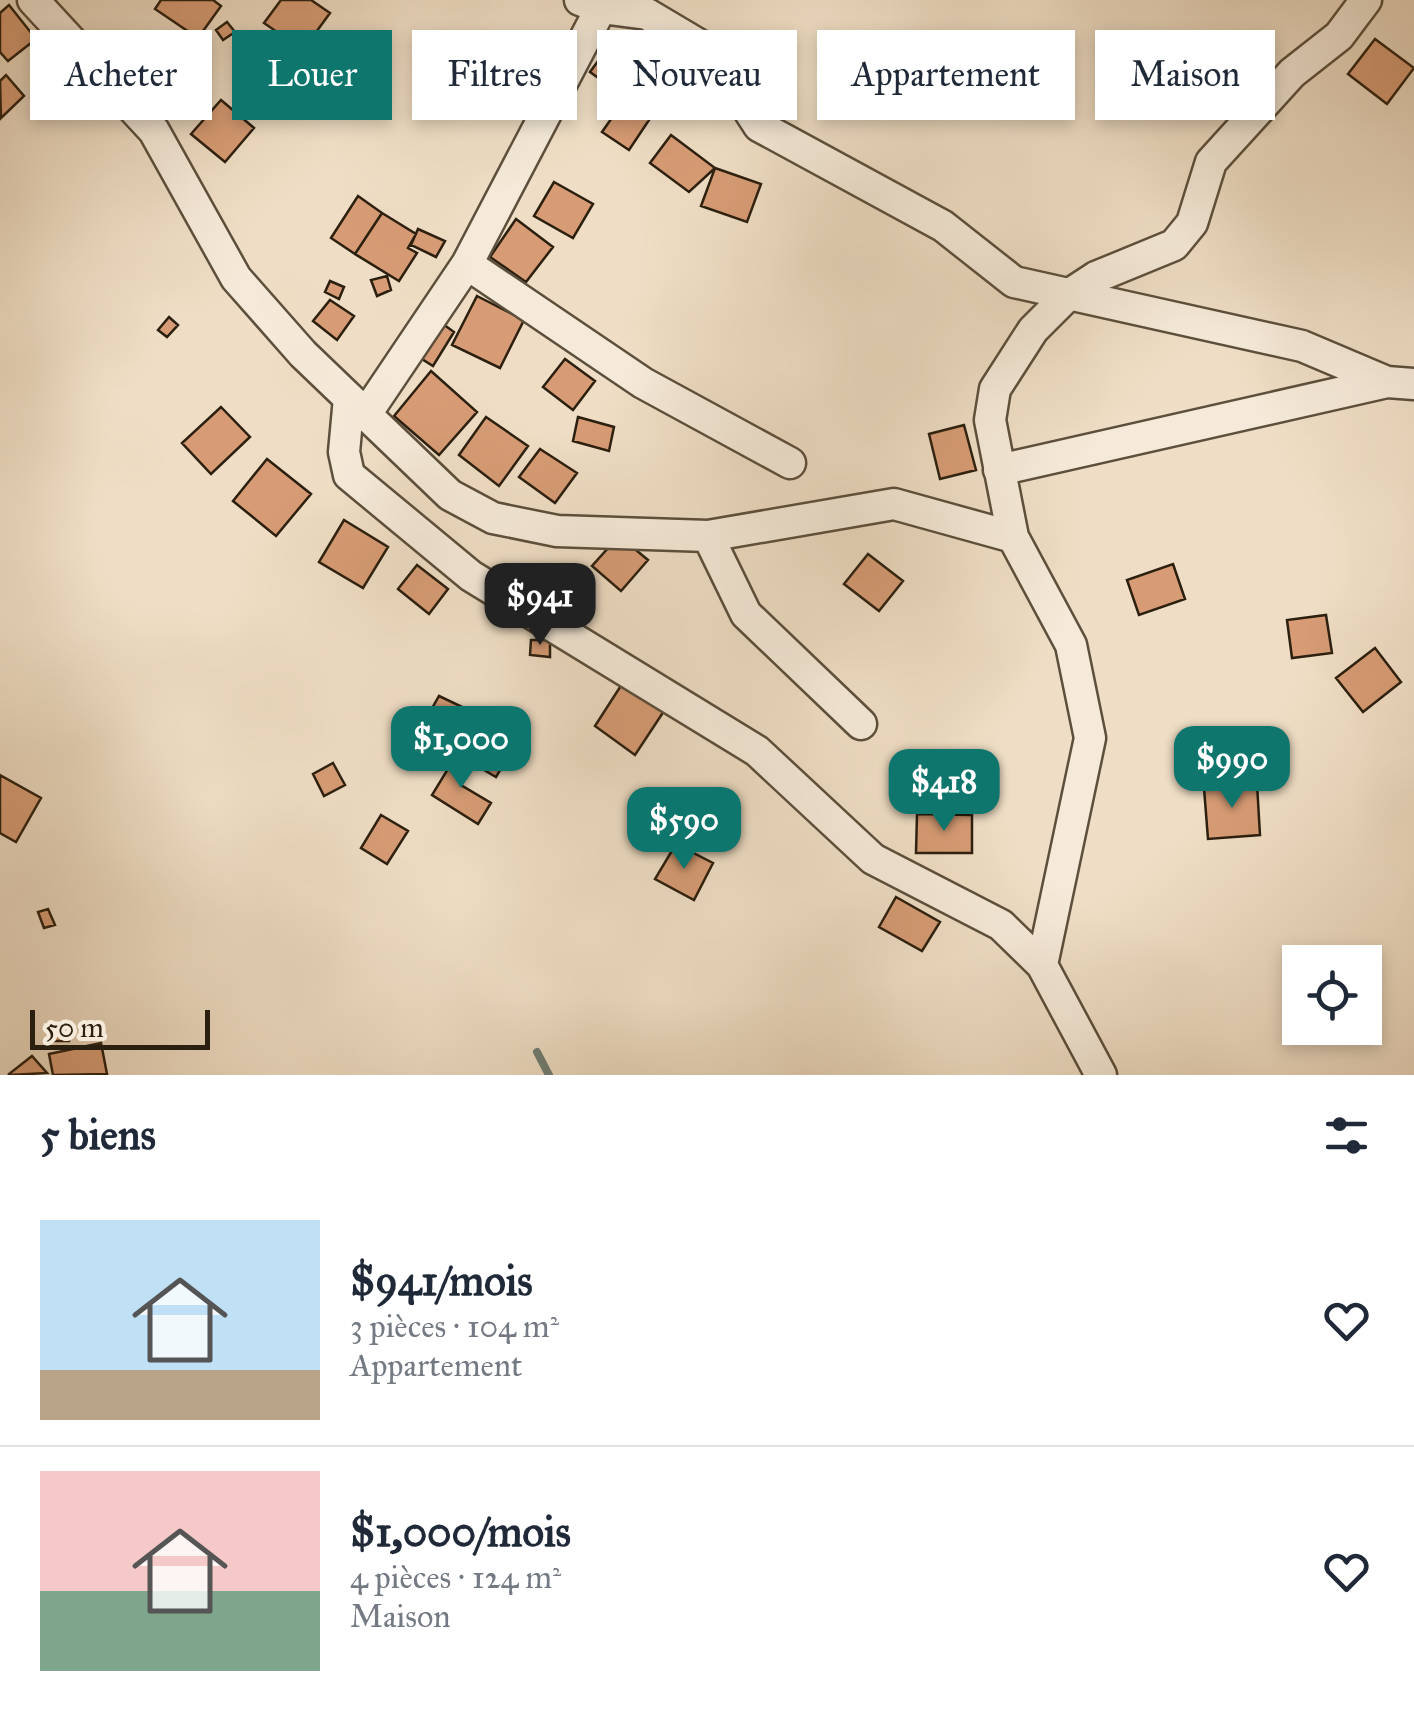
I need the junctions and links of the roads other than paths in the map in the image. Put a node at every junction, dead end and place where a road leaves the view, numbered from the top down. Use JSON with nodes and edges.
{"nodes":[{"id":1,"x":32,"y":0,"type":"edge"},
{"id":2,"x":679,"y":0,"type":"edge"},
{"id":3,"x":1366,"y":0,"type":"edge"},
{"id":4,"x":590,"y":4,"type":"edge"},
{"id":5,"x":647,"y":14,"type":"junction"},
{"id":6,"x":467,"y":264,"type":"junction"},
{"id":7,"x":1066,"y":296,"type":"junction"},
{"id":8,"x":1401,"y":383,"type":"edge"},
{"id":9,"x":357,"y":406,"type":"junction"},
{"id":10,"x":790,"y":463,"type":"dead end"},
{"id":11,"x":999,"y":470,"type":"junction"},
{"id":12,"x":708,"y":536,"type":"junction"},
{"id":13,"x":1013,"y":537,"type":"junction"},
{"id":14,"x":861,"y":724,"type":"dead end"},
{"id":15,"x":1042,"y":965,"type":"junction"},
{"id":16,"x":1102,"y":1075,"type":"edge"}],
"edges":[{"from":1,"to":9,"type":"street"},
{"from":2,"to":5,"type":"street"},
{"from":3,"to":7,"type":"street"},
{"from":4,"to":5,"type":"street"},
{"from":4,"to":6,"type":"street"},
{"from":5,"to":7,"type":"street"},
{"from":6,"to":9,"type":"street"},
{"from":6,"to":10,"type":"street"},
{"from":7,"to":8,"type":"street"},
{"from":7,"to":11,"type":"street"},
{"from":8,"to":11,"type":"street"},
{"from":9,"to":12,"type":"street"},
{"from":9,"to":15,"type":"street"},
{"from":11,"to":13,"type":"street"},
{"from":12,"to":13,"type":"street"},
{"from":12,"to":14,"type":"street"},
{"from":13,"to":15,"type":"street"},
{"from":15,"to":16,"type":"street"}]}
